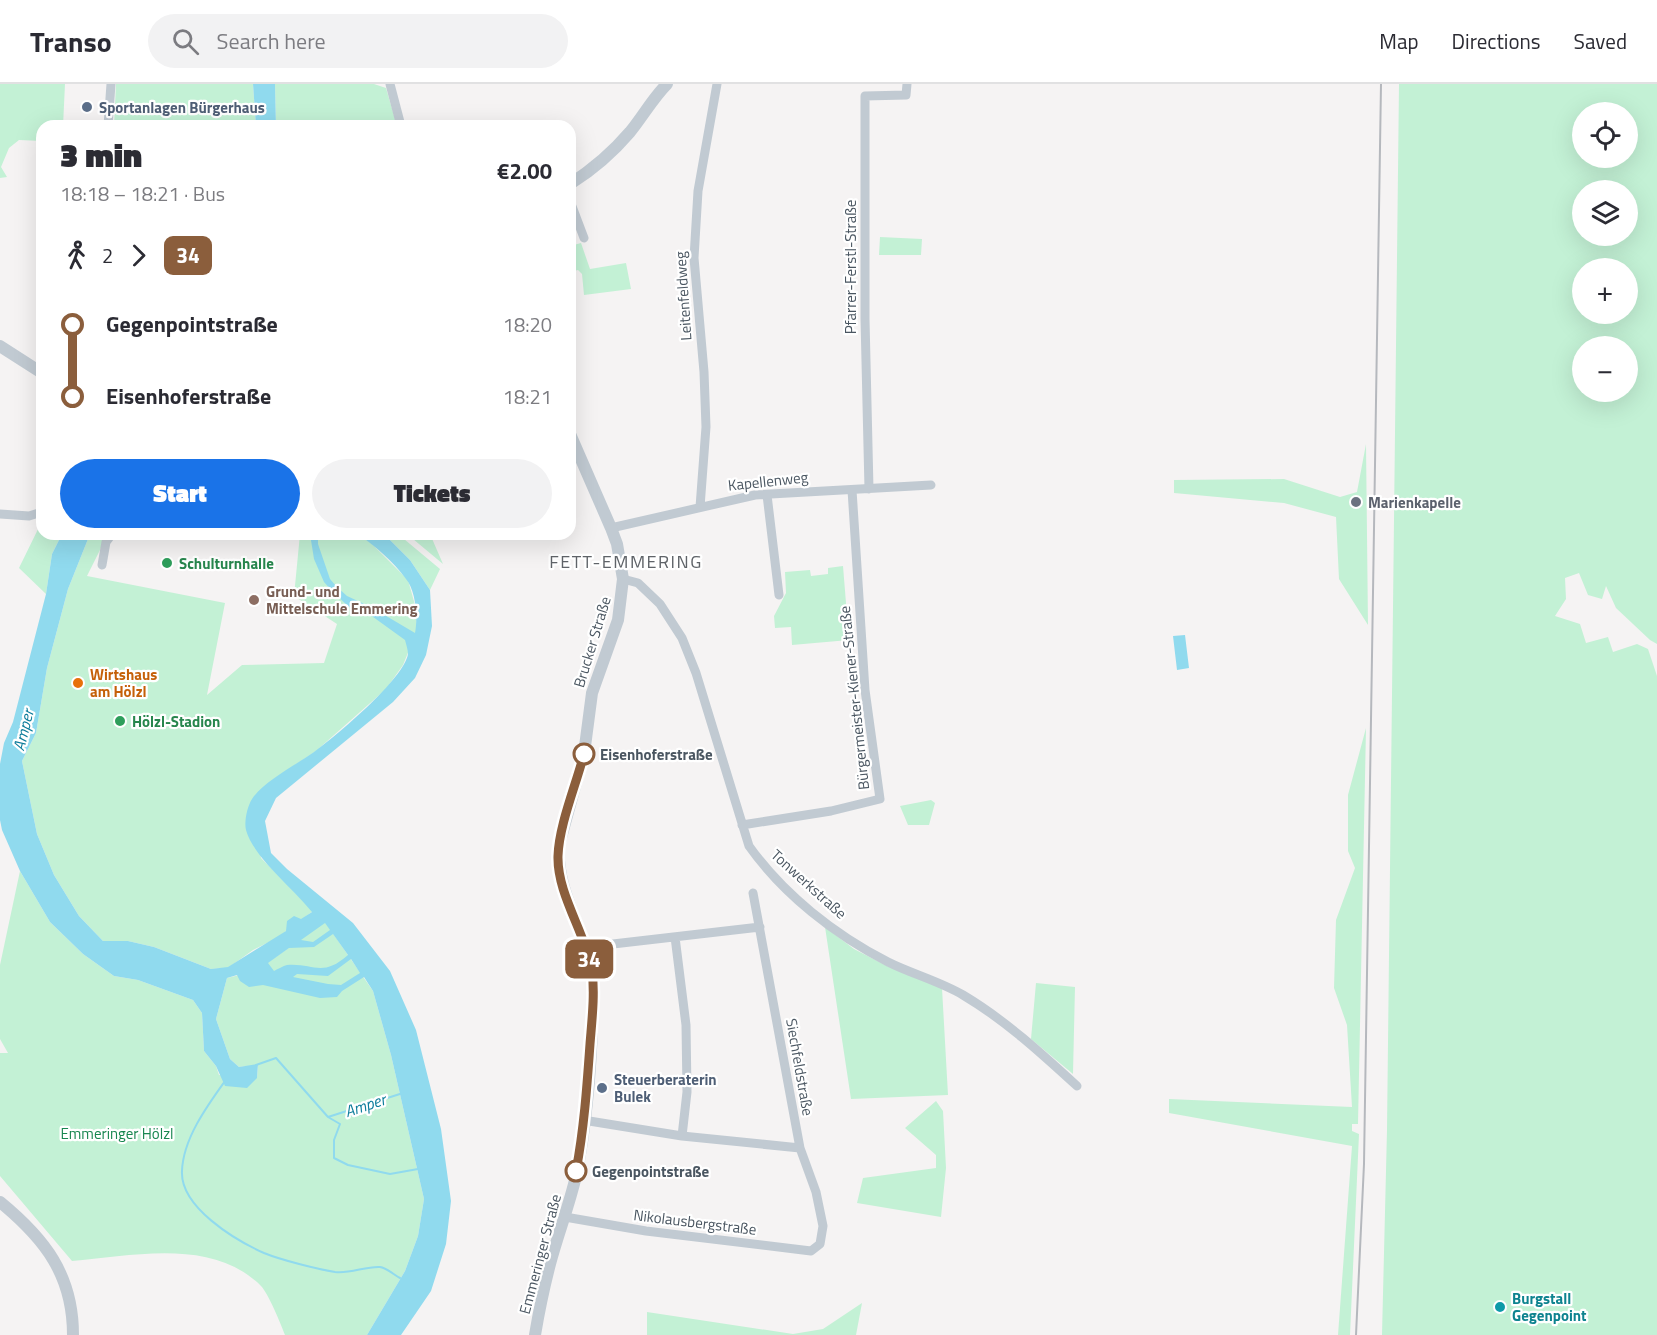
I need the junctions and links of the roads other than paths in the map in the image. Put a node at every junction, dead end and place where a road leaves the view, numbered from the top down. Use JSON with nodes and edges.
{"nodes":[{"id":1,"x":111,"y":84,"type":"edge"},
{"id":2,"x":390,"y":84,"type":"edge"},
{"id":3,"x":667,"y":84,"type":"edge"},
{"id":4,"x":717,"y":84,"type":"edge"},
{"id":5,"x":907,"y":84,"type":"edge"},
{"id":6,"x":108,"y":120,"type":"edge"},
{"id":7,"x":399,"y":120,"type":"edge"},
{"id":8,"x":576,"y":180,"type":"edge"},
{"id":9,"x":576,"y":217,"type":"edge"},
{"id":10,"x":584,"y":238,"type":"dead end"},
{"id":11,"x":0,"y":346,"type":"edge"},
{"id":12,"x":36,"y":369,"type":"edge"},
{"id":13,"x":576,"y":448,"type":"edge"},
{"id":14,"x":932,"y":485,"type":"dead end"},
{"id":15,"x":869,"y":489,"type":"junction"},
{"id":16,"x":852,"y":490,"type":"junction"},
{"id":17,"x":767,"y":495,"type":"junction"},
{"id":18,"x":700,"y":507,"type":"junction"},
{"id":19,"x":0,"y":514,"type":"edge"},
{"id":20,"x":36,"y":514,"type":"edge"},
{"id":21,"x":611,"y":528,"type":"junction"},
{"id":22,"x":108,"y":540,"type":"edge"},
{"id":23,"x":102,"y":565,"type":"dead end"},
{"id":24,"x":623,"y":579,"type":"junction"},
{"id":25,"x":779,"y":595,"type":"dead end"},
{"id":26,"x":742,"y":825,"type":"junction"},
{"id":27,"x":753,"y":892,"type":"dead end"},
{"id":28,"x":760,"y":927,"type":"junction"},
{"id":29,"x":581,"y":932,"type":"joint"},
{"id":30,"x":675,"y":937,"type":"junction"},
{"id":31,"x":587,"y":946,"type":"junction"},
{"id":32,"x":1077,"y":1086,"type":"dead end"},
{"id":33,"x":583,"y":1120,"type":"junction"},
{"id":34,"x":682,"y":1136,"type":"junction"},
{"id":35,"x":800,"y":1148,"type":"junction"},
{"id":36,"x":0,"y":1202,"type":"edge"},
{"id":37,"x":565,"y":1217,"type":"junction"},
{"id":38,"x":820,"y":1244,"type":"joint"},
{"id":39,"x":73,"y":1335,"type":"edge"},
{"id":40,"x":535,"y":1335,"type":"edge"}],
"edges":[{"from":1,"to":6,"type":"street"},
{"from":2,"to":7,"type":"street"},
{"from":3,"to":8,"type":"street"},
{"from":4,"to":18,"type":"street","name":"Leitenfeldweg"},
{"from":5,"to":15,"type":"street","name":"Pfarrer-Ferstl-Straße"},
{"from":9,"to":10,"type":"street"},
{"from":11,"to":12,"type":"street"},
{"from":13,"to":21,"type":"street","name":"Brucker Straße"},
{"from":14,"to":15,"type":"street","name":"Kapellenweg"},
{"from":15,"to":16,"type":"street","name":"Kapellenweg"},
{"from":16,"to":17,"type":"street","name":"Kapellenweg"},
{"from":16,"to":26,"type":"street","name":"Bürgermeister-Kiener-Straße"},
{"from":17,"to":18,"type":"street","name":"Kapellenweg"},
{"from":17,"to":25,"type":"street"},
{"from":18,"to":21,"type":"street","name":"Kapellenweg"},
{"from":19,"to":20,"type":"street"},
{"from":21,"to":24,"type":"street","name":"Brucker Straße"},
{"from":22,"to":23,"type":"street"},
{"from":24,"to":26,"type":"street","name":"Tonwerkstraße"},
{"from":24,"to":29,"type":"street","name":"Brucker Straße"},
{"from":26,"to":32,"type":"street","name":"Tonwerkstraße"},
{"from":27,"to":28,"type":"street","name":"Siechfeldstraße"},
{"from":28,"to":30,"type":"street"},
{"from":28,"to":35,"type":"street","name":"Siechfeldstraße"},
{"from":29,"to":31,"type":"street","name":"Emmeringer Straße"},
{"from":30,"to":31,"type":"street"},
{"from":30,"to":34,"type":"street"},
{"from":31,"to":33,"type":"street","name":"Emmeringer Straße"},
{"from":33,"to":34,"type":"street"},
{"from":33,"to":37,"type":"street","name":"Emmeringer Straße"},
{"from":34,"to":35,"type":"street"},
{"from":35,"to":38,"type":"street","name":"Siechfeldstraße"},
{"from":36,"to":39,"type":"street"},
{"from":37,"to":38,"type":"street","name":"Nikolausbergstraße"},
{"from":37,"to":40,"type":"street","name":"Emmeringer Straße"}]}
